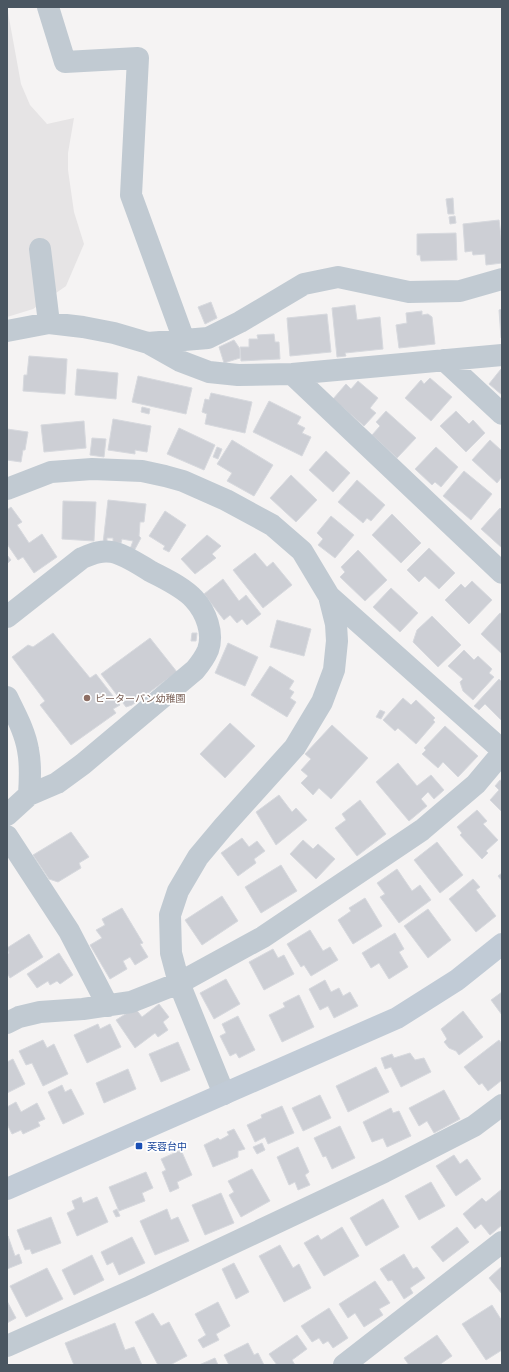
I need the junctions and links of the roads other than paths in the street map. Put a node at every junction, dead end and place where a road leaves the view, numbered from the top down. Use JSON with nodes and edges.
{"nodes":[{"id":1,"x":48,"y":7,"type":"edge"},
{"id":2,"x":40,"y":248,"type":"dead end"},
{"id":3,"x":502,"y":279,"type":"edge"},
{"id":4,"x":49,"y":323,"type":"junction"},
{"id":5,"x":7,"y":331,"type":"edge"},
{"id":6,"x":184,"y":340,"type":"junction"},
{"id":7,"x":148,"y":343,"type":"junction"},
{"id":8,"x":502,"y":354,"type":"edge"},
{"id":9,"x":444,"y":360,"type":"junction"},
{"id":10,"x":292,"y":374,"type":"junction"},
{"id":11,"x":502,"y":414,"type":"edge"},
{"id":12,"x":7,"y":489,"type":"edge"},
{"id":13,"x":502,"y":573,"type":"edge"},
{"id":14,"x":329,"y":596,"type":"junction"},
{"id":15,"x":7,"y":617,"type":"edge"},
{"id":16,"x":7,"y":697,"type":"edge"},
{"id":17,"x":502,"y":750,"type":"edge"},
{"id":18,"x":502,"y":754,"type":"edge"},
{"id":19,"x":29,"y":795,"type":"junction"},
{"id":20,"x":7,"y":815,"type":"edge"},
{"id":21,"x":7,"y":836,"type":"edge"},
{"id":22,"x":502,"y":944,"type":"edge"},
{"id":23,"x":179,"y":982,"type":"junction"},
{"id":24,"x":108,"y":1006,"type":"junction"},
{"id":25,"x":7,"y":1023,"type":"edge"},
{"id":26,"x":224,"y":1094,"type":"junction"},
{"id":27,"x":502,"y":1105,"type":"edge"},
{"id":28,"x":7,"y":1189,"type":"edge"},
{"id":29,"x":502,"y":1242,"type":"edge"},
{"id":30,"x":7,"y":1346,"type":"edge"},
{"id":31,"x":344,"y":1365,"type":"edge"}],
"edges":[{"from":1,"to":6,"type":"street"},
{"from":2,"to":4,"type":"street"},
{"from":3,"to":6,"type":"street"},
{"from":4,"to":5,"type":"street"},
{"from":4,"to":7,"type":"street"},
{"from":6,"to":7,"type":"street"},
{"from":7,"to":10,"type":"street"},
{"from":8,"to":9,"type":"street"},
{"from":9,"to":10,"type":"street"},
{"from":9,"to":11,"type":"street"},
{"from":10,"to":13,"type":"street"},
{"from":12,"to":14,"type":"street"},
{"from":14,"to":17,"type":"street"},
{"from":14,"to":23,"type":"street"},
{"from":15,"to":19,"type":"street"},
{"from":16,"to":19,"type":"street"},
{"from":18,"to":23,"type":"street"},
{"from":19,"to":20,"type":"street"},
{"from":21,"to":24,"type":"street"},
{"from":22,"to":26,"type":"street"},
{"from":23,"to":24,"type":"street"},
{"from":23,"to":26,"type":"street"},
{"from":24,"to":25,"type":"street"},
{"from":26,"to":28,"type":"street"},
{"from":27,"to":30,"type":"street"},
{"from":29,"to":31,"type":"street"}]}
